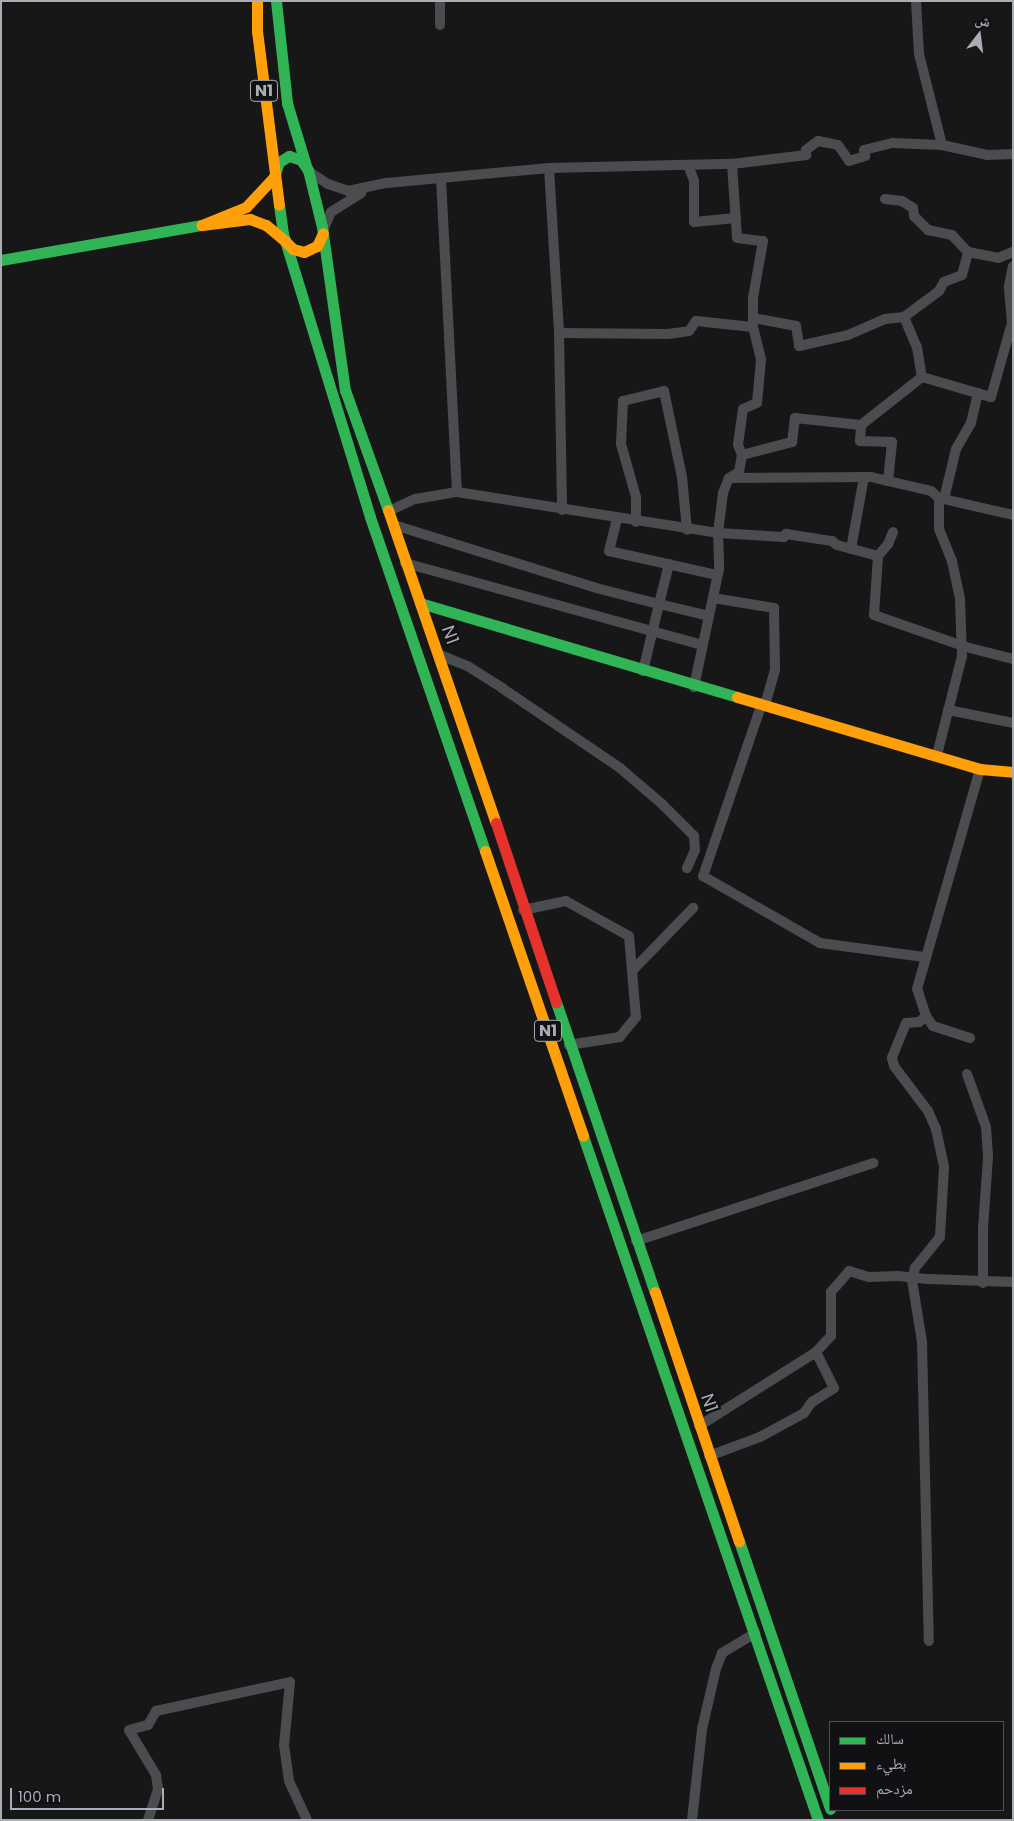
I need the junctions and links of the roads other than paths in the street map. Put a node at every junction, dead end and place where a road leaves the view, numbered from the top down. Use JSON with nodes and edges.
{"nodes":[{"id":1,"x":257,"y":1,"type":"edge"},
{"id":2,"x":276,"y":1,"type":"edge"},
{"id":3,"x":440,"y":1,"type":"edge"},
{"id":4,"x":916,"y":1,"type":"edge"},
{"id":5,"x":440,"y":25,"type":"dead end"},
{"id":6,"x":942,"y":145,"type":"junction"},
{"id":7,"x":1013,"y":154,"type":"edge"},
{"id":8,"x":732,"y":164,"type":"junction"},
{"id":9,"x":688,"y":165,"type":"junction"},
{"id":10,"x":549,"y":168,"type":"junction"},
{"id":11,"x":308,"y":170,"type":"junction"},
{"id":12,"x":274,"y":177,"type":"junction"},
{"id":13,"x":441,"y":178,"type":"junction"},
{"id":14,"x":387,"y":183,"type":"junction"},
{"id":15,"x":885,"y":199,"type":"dead end"},
{"id":16,"x":736,"y":218,"type":"junction"},
{"id":17,"x":202,"y":225,"type":"junction"},
{"id":18,"x":323,"y":234,"type":"junction"},
{"id":19,"x":285,"y":241,"type":"junction"},
{"id":20,"x":968,"y":252,"type":"junction"},
{"id":21,"x":1013,"y":252,"type":"edge"},
{"id":22,"x":1,"y":260,"type":"edge"},
{"id":23,"x":1013,"y":266,"type":"edge"},
{"id":24,"x":904,"y":317,"type":"junction"},
{"id":25,"x":752,"y":322,"type":"junction"},
{"id":26,"x":559,"y":332,"type":"junction"},
{"id":27,"x":922,"y":377,"type":"junction"},
{"id":28,"x":978,"y":393,"type":"junction"},
{"id":29,"x":861,"y":425,"type":"junction"},
{"id":30,"x":742,"y":455,"type":"junction"},
{"id":31,"x":729,"y":478,"type":"junction"},
{"id":32,"x":864,"y":478,"type":"junction"},
{"id":33,"x":888,"y":481,"type":"junction"},
{"id":34,"x":457,"y":492,"type":"junction"},
{"id":35,"x":941,"y":499,"type":"junction"},
{"id":36,"x":562,"y":510,"type":"junction"},
{"id":37,"x":389,"y":511,"type":"junction"},
{"id":38,"x":1013,"y":515,"type":"edge"},
{"id":39,"x":616,"y":519,"type":"junction"},
{"id":40,"x":636,"y":522,"type":"junction"},
{"id":41,"x":394,"y":525,"type":"junction"},
{"id":42,"x":687,"y":530,"type":"junction"},
{"id":43,"x":893,"y":532,"type":"dead end"},
{"id":44,"x":718,"y":533,"type":"junction"},
{"id":45,"x":851,"y":549,"type":"junction"},
{"id":46,"x":878,"y":556,"type":"junction"},
{"id":47,"x":405,"y":564,"type":"junction"},
{"id":48,"x":669,"y":564,"type":"junction"},
{"id":49,"x":718,"y":575,"type":"junction"},
{"id":50,"x":712,"y":598,"type":"junction"},
{"id":51,"x":420,"y":603,"type":"junction"},
{"id":52,"x":659,"y":604,"type":"junction"},
{"id":53,"x":709,"y":616,"type":"junction"},
{"id":54,"x":653,"y":631,"type":"junction"},
{"id":55,"x":703,"y":645,"type":"junction"},
{"id":56,"x":962,"y":646,"type":"junction"},
{"id":57,"x":439,"y":655,"type":"junction"},
{"id":58,"x":1013,"y":659,"type":"edge"},
{"id":59,"x":643,"y":671,"type":"junction"},
{"id":60,"x":694,"y":687,"type":"junction"},
{"id":61,"x":764,"y":703,"type":"junction"},
{"id":62,"x":948,"y":710,"type":"junction"},
{"id":63,"x":1013,"y":723,"type":"edge"},
{"id":64,"x":937,"y":755,"type":"junction"},
{"id":65,"x":980,"y":769,"type":"junction"},
{"id":66,"x":1013,"y":772,"type":"edge"},
{"id":67,"x":687,"y":868,"type":"dead end"},
{"id":68,"x":693,"y":908,"type":"dead end"},
{"id":69,"x":523,"y":910,"type":"junction"},
{"id":70,"x":924,"y":957,"type":"junction"},
{"id":71,"x":632,"y":971,"type":"junction"},
{"id":72,"x":926,"y":1016,"type":"junction"},
{"id":73,"x":970,"y":1038,"type":"dead end"},
{"id":74,"x":569,"y":1045,"type":"junction"},
{"id":75,"x":967,"y":1074,"type":"dead end"},
{"id":76,"x":873,"y":1163,"type":"dead end"},
{"id":77,"x":636,"y":1241,"type":"junction"},
{"id":78,"x":1013,"y":1282,"type":"edge"},
{"id":79,"x":983,"y":1283,"type":"junction"},
{"id":80,"x":816,"y":1352,"type":"junction"},
{"id":81,"x":699,"y":1426,"type":"junction"},
{"id":82,"x":708,"y":1456,"type":"junction"},
{"id":83,"x":754,"y":1633,"type":"junction"},
{"id":84,"x":929,"y":1641,"type":"dead end"},
{"id":85,"x":829,"y":1806,"type":"edge"},
{"id":86,"x":148,"y":1820,"type":"edge"},
{"id":87,"x":307,"y":1820,"type":"edge"},
{"id":88,"x":692,"y":1820,"type":"edge"},
{"id":89,"x":818,"y":1820,"type":"edge"}],
"edges":[{"from":1,"to":12,"type":"main road","number":"N1"},
{"from":2,"to":11,"type":"main road","name":"N1","number":"N1"},
{"from":3,"to":5,"type":"street"},
{"from":4,"to":6,"type":"street"},
{"from":6,"to":7,"type":"street"},
{"from":6,"to":8,"type":"street"},
{"from":8,"to":9,"type":"street"},
{"from":8,"to":16,"type":"street"},
{"from":9,"to":10,"type":"street"},
{"from":9,"to":16,"type":"street"},
{"from":10,"to":13,"type":"street"},
{"from":10,"to":26,"type":"street"},
{"from":11,"to":12,"type":"main road"},
{"from":11,"to":14,"type":"street"},
{"from":11,"to":18,"type":"main road","name":"N1"},
{"from":12,"to":17,"type":"main road"},
{"from":12,"to":19,"type":"main road","number":"N1"},
{"from":13,"to":14,"type":"street"},
{"from":13,"to":34,"type":"street"},
{"from":14,"to":18,"type":"street"},
{"from":15,"to":20,"type":"street"},
{"from":16,"to":25,"type":"street"},
{"from":17,"to":19,"type":"main road"},
{"from":17,"to":22,"type":"main road"},
{"from":18,"to":19,"type":"main road"},
{"from":18,"to":37,"type":"main road","name":"N1","number":"N1"},
{"from":19,"to":83,"type":"main road","number":"N1"},
{"from":20,"to":21,"type":"street"},
{"from":20,"to":24,"type":"street"},
{"from":23,"to":28,"type":"street"},
{"from":24,"to":25,"type":"street"},
{"from":24,"to":27,"type":"street"},
{"from":25,"to":26,"type":"street"},
{"from":25,"to":30,"type":"street"},
{"from":26,"to":36,"type":"street"},
{"from":27,"to":28,"type":"street"},
{"from":27,"to":29,"type":"street"},
{"from":28,"to":35,"type":"street"},
{"from":29,"to":30,"type":"street"},
{"from":29,"to":33,"type":"street"},
{"from":30,"to":31,"type":"street"},
{"from":31,"to":32,"type":"street"},
{"from":31,"to":44,"type":"street"},
{"from":32,"to":33,"type":"street"},
{"from":32,"to":45,"type":"street"},
{"from":33,"to":35,"type":"street"},
{"from":34,"to":36,"type":"street"},
{"from":34,"to":37,"type":"street"},
{"from":35,"to":38,"type":"street"},
{"from":35,"to":56,"type":"street"},
{"from":36,"to":39,"type":"street"},
{"from":37,"to":41,"type":"main road","name":"N1","number":"N1"},
{"from":39,"to":40,"type":"street"},
{"from":39,"to":48,"type":"street"},
{"from":40,"to":42,"type":"street"},
{"from":40,"to":42,"type":"street"},
{"from":41,"to":47,"type":"main road","name":"N1","number":"N1"},
{"from":41,"to":52,"type":"street"},
{"from":42,"to":44,"type":"street"},
{"from":43,"to":46,"type":"street"},
{"from":44,"to":45,"type":"street"},
{"from":44,"to":49,"type":"street"},
{"from":45,"to":46,"type":"street"},
{"from":46,"to":56,"type":"street"},
{"from":47,"to":51,"type":"main road","name":"N1","number":"N1"},
{"from":47,"to":54,"type":"street"},
{"from":48,"to":49,"type":"street"},
{"from":48,"to":52,"type":"street"},
{"from":49,"to":50,"type":"street"},
{"from":50,"to":53,"type":"street"},
{"from":50,"to":61,"type":"street"},
{"from":51,"to":57,"type":"main road","name":"N1","number":"N1"},
{"from":51,"to":59,"type":"main road"},
{"from":52,"to":53,"type":"street"},
{"from":52,"to":54,"type":"street"},
{"from":53,"to":55,"type":"street"},
{"from":54,"to":55,"type":"street"},
{"from":54,"to":59,"type":"street"},
{"from":55,"to":60,"type":"street"},
{"from":56,"to":58,"type":"street"},
{"from":56,"to":62,"type":"street"},
{"from":57,"to":67,"type":"street"},
{"from":57,"to":69,"type":"main road","name":"N1","number":"N1"},
{"from":59,"to":60,"type":"main road"},
{"from":60,"to":61,"type":"main road"},
{"from":61,"to":64,"type":"main road"},
{"from":61,"to":70,"type":"street"},
{"from":62,"to":63,"type":"street"},
{"from":62,"to":64,"type":"street"},
{"from":64,"to":65,"type":"main road"},
{"from":65,"to":66,"type":"main road"},
{"from":65,"to":70,"type":"street"},
{"from":68,"to":71,"type":"street"},
{"from":69,"to":71,"type":"street"},
{"from":69,"to":74,"type":"main road","name":"N1","number":"N1"},
{"from":70,"to":72,"type":"street"},
{"from":71,"to":74,"type":"street"},
{"from":72,"to":73,"type":"street"},
{"from":72,"to":84,"type":"street"},
{"from":74,"to":77,"type":"main road","name":"N1","number":"N1"},
{"from":75,"to":79,"type":"street"},
{"from":76,"to":77,"type":"street"},
{"from":77,"to":81,"type":"main road","name":"N1","number":"N1"},
{"from":78,"to":79,"type":"street"},
{"from":79,"to":80,"type":"street","bridge":true},
{"from":80,"to":81,"type":"street"},
{"from":80,"to":82,"type":"street"},
{"from":81,"to":82,"type":"main road","name":"N1","number":"N1"},
{"from":82,"to":85,"type":"main road","name":"N1","number":"N1"},
{"from":83,"to":88,"type":"street"},
{"from":83,"to":89,"type":"main road","number":"N1"},
{"from":86,"to":87,"type":"street"}]}
